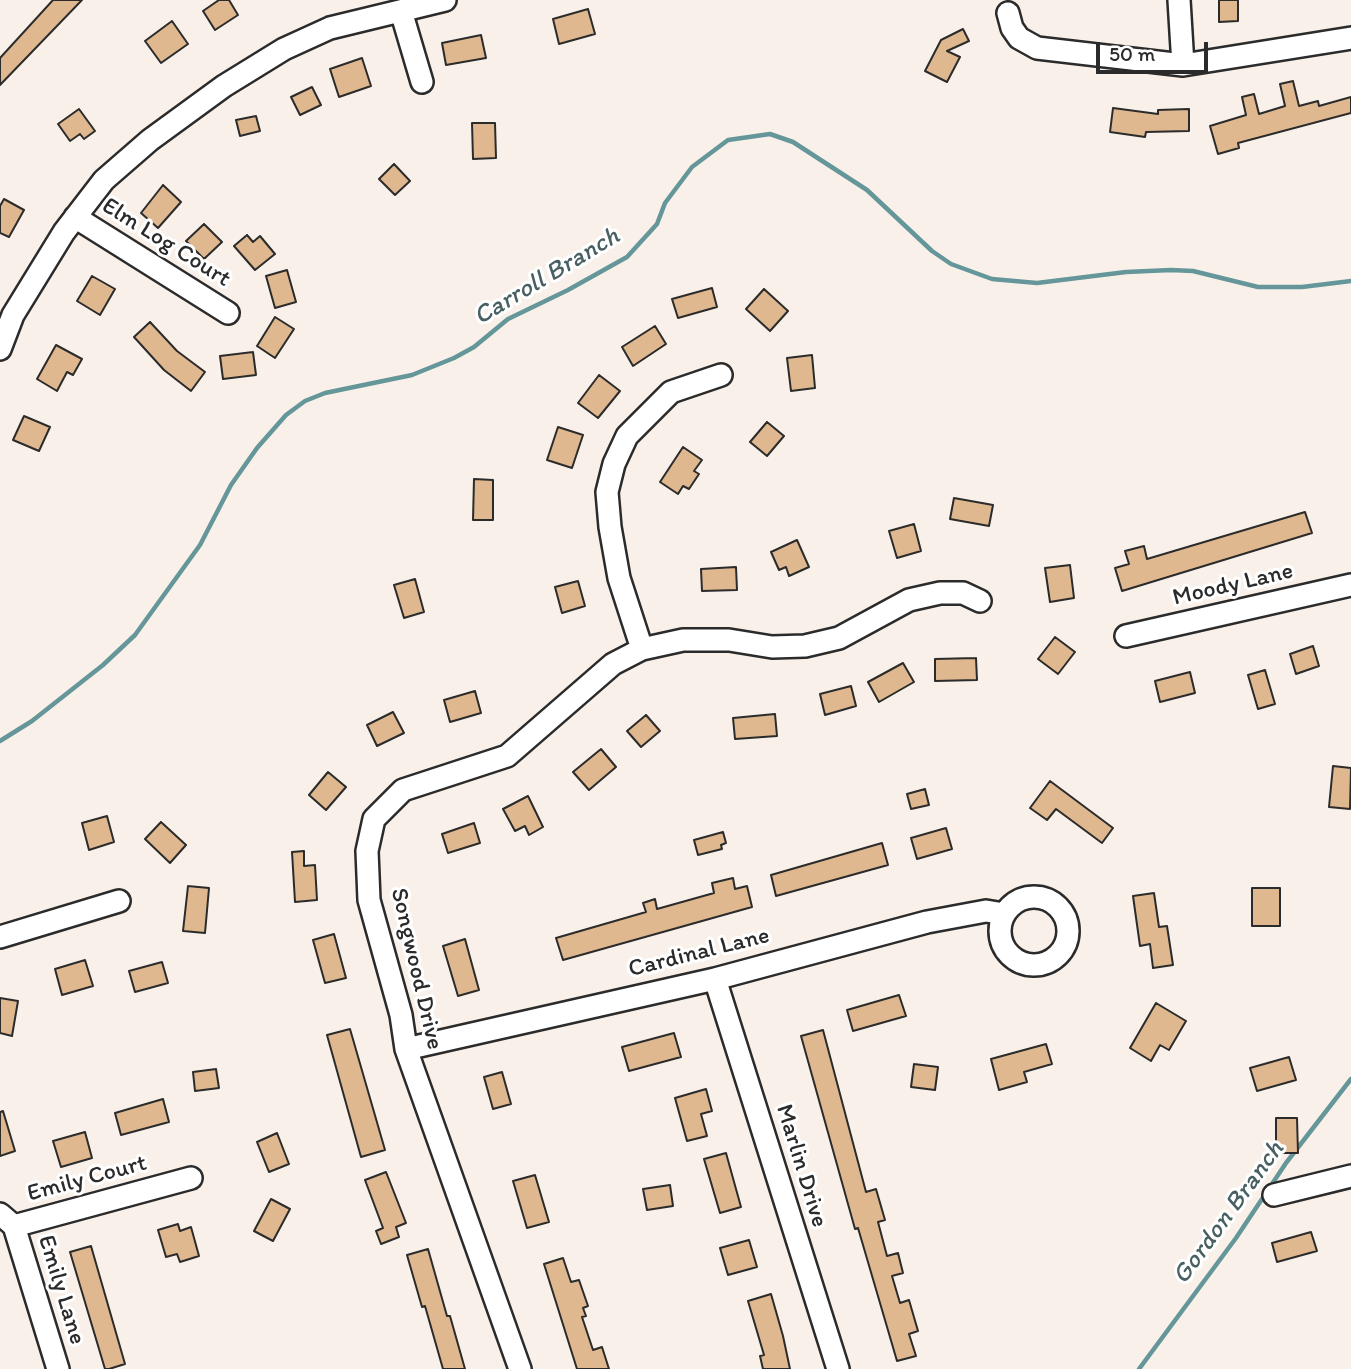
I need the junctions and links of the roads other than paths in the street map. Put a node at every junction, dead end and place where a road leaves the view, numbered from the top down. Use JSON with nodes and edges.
{"nodes":[{"id":1,"x":445,"y":0,"type":"edge"},
{"id":2,"x":1179,"y":0,"type":"edge"},
{"id":3,"x":401,"y":11,"type":"junction"},
{"id":4,"x":1008,"y":13,"type":"dead end"},
{"id":5,"x":1351,"y":38,"type":"edge"},
{"id":6,"x":1183,"y":65,"type":"junction"},
{"id":7,"x":422,"y":82,"type":"dead end"},
{"id":8,"x":75,"y":217,"type":"junction"},
{"id":9,"x":228,"y":313,"type":"dead end"},
{"id":10,"x":0,"y":349,"type":"edge"},
{"id":11,"x":721,"y":375,"type":"dead end"},
{"id":12,"x":1351,"y":585,"type":"edge"},
{"id":13,"x":980,"y":601,"type":"dead end"},
{"id":14,"x":1126,"y":636,"type":"dead end"},
{"id":15,"x":642,"y":649,"type":"junction"},
{"id":16,"x":119,"y":901,"type":"dead end"},
{"id":17,"x":1004,"y":914,"type":"dead end"},
{"id":18,"x":0,"y":937,"type":"edge"},
{"id":19,"x":715,"y":979,"type":"junction"},
{"id":20,"x":406,"y":1049,"type":"junction"},
{"id":21,"x":1351,"y":1176,"type":"edge"},
{"id":22,"x":191,"y":1178,"type":"dead end"},
{"id":23,"x":1274,"y":1195,"type":"dead end"},
{"id":24,"x":7,"y":1220,"type":"edge"},
{"id":25,"x":58,"y":1369,"type":"edge"},
{"id":26,"x":520,"y":1369,"type":"edge"},
{"id":27,"x":838,"y":1369,"type":"edge"}],
"edges":[{"from":1,"to":3,"type":"street"},
{"from":2,"to":6,"type":"street"},
{"from":3,"to":7,"type":"street"},
{"from":3,"to":8,"type":"street"},
{"from":4,"to":6,"type":"street"},
{"from":5,"to":6,"type":"street"},
{"from":8,"to":9,"type":"street","name":"Elm Log Court"},
{"from":8,"to":10,"type":"street"},
{"from":11,"to":15,"type":"street"},
{"from":12,"to":14,"type":"street","name":"Moody Lane"},
{"from":13,"to":15,"type":"street","name":"Songwood Drive"},
{"from":15,"to":20,"type":"street","name":"Songwood Drive"},
{"from":16,"to":18,"type":"street"},
{"from":17,"to":19,"type":"street","name":"Cardinal Lane"},
{"from":19,"to":20,"type":"street","name":"Cardinal Lane"},
{"from":19,"to":27,"type":"street","name":"Marlin Drive"},
{"from":20,"to":26,"type":"street","name":"Songwood Drive"},
{"from":21,"to":23,"type":"street"},
{"from":22,"to":24,"type":"street","name":"Emily Court"},
{"from":24,"to":25,"type":"street","name":"Emily Lane"}]}
